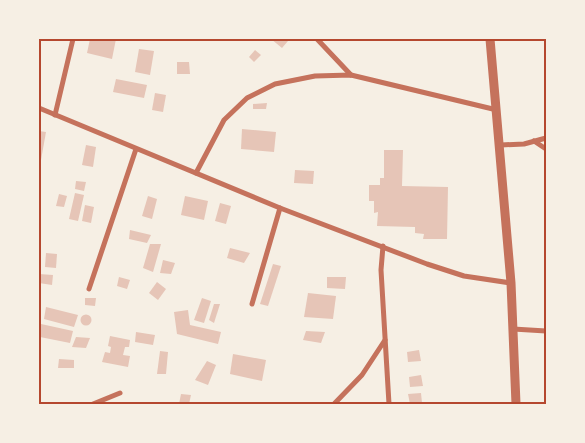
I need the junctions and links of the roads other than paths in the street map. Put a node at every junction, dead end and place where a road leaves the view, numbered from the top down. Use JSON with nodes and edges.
{"nodes":[{"id":1,"x":73,"y":39,"type":"edge"},
{"id":2,"x":317,"y":39,"type":"edge"},
{"id":3,"x":490,"y":39,"type":"edge"},
{"id":4,"x":352,"y":75,"type":"junction"},
{"id":5,"x":39,"y":108,"type":"edge"},
{"id":6,"x":498,"y":110,"type":"junction"},
{"id":7,"x":55,"y":115,"type":"junction"},
{"id":8,"x":546,"y":138,"type":"edge"},
{"id":9,"x":534,"y":141,"type":"junction"},
{"id":10,"x":501,"y":145,"type":"junction"},
{"id":11,"x":136,"y":149,"type":"junction"},
{"id":12,"x":546,"y":149,"type":"edge"},
{"id":13,"x":196,"y":173,"type":"junction"},
{"id":14,"x":280,"y":208,"type":"junction"},
{"id":15,"x":383,"y":246,"type":"junction"},
{"id":16,"x":511,"y":282,"type":"junction"},
{"id":17,"x":89,"y":289,"type":"dead end"},
{"id":18,"x":252,"y":304,"type":"dead end"},
{"id":19,"x":514,"y":329,"type":"junction"},
{"id":20,"x":546,"y":331,"type":"edge"},
{"id":21,"x":385,"y":340,"type":"junction"},
{"id":22,"x":120,"y":393,"type":"dead end"},
{"id":23,"x":92,"y":404,"type":"edge"},
{"id":24,"x":334,"y":404,"type":"edge"},
{"id":25,"x":390,"y":404,"type":"edge"},
{"id":26,"x":516,"y":404,"type":"edge"}],
"edges":[{"from":1,"to":7,"type":"street"},
{"from":2,"to":4,"type":"street"},
{"from":3,"to":6,"type":"street"},
{"from":4,"to":6,"type":"street"},
{"from":4,"to":13,"type":"street"},
{"from":5,"to":7,"type":"street"},
{"from":6,"to":10,"type":"street"},
{"from":7,"to":11,"type":"street"},
{"from":8,"to":9,"type":"street"},
{"from":9,"to":10,"type":"street"},
{"from":9,"to":12,"type":"street"},
{"from":10,"to":16,"type":"street"},
{"from":11,"to":13,"type":"street"},
{"from":11,"to":17,"type":"street"},
{"from":13,"to":14,"type":"street"},
{"from":14,"to":15,"type":"street"},
{"from":14,"to":18,"type":"street"},
{"from":15,"to":16,"type":"street"},
{"from":15,"to":21,"type":"street"},
{"from":16,"to":19,"type":"street"},
{"from":19,"to":20,"type":"street"},
{"from":19,"to":26,"type":"street"},
{"from":21,"to":24,"type":"street"},
{"from":21,"to":25,"type":"street"},
{"from":22,"to":23,"type":"street"}]}
